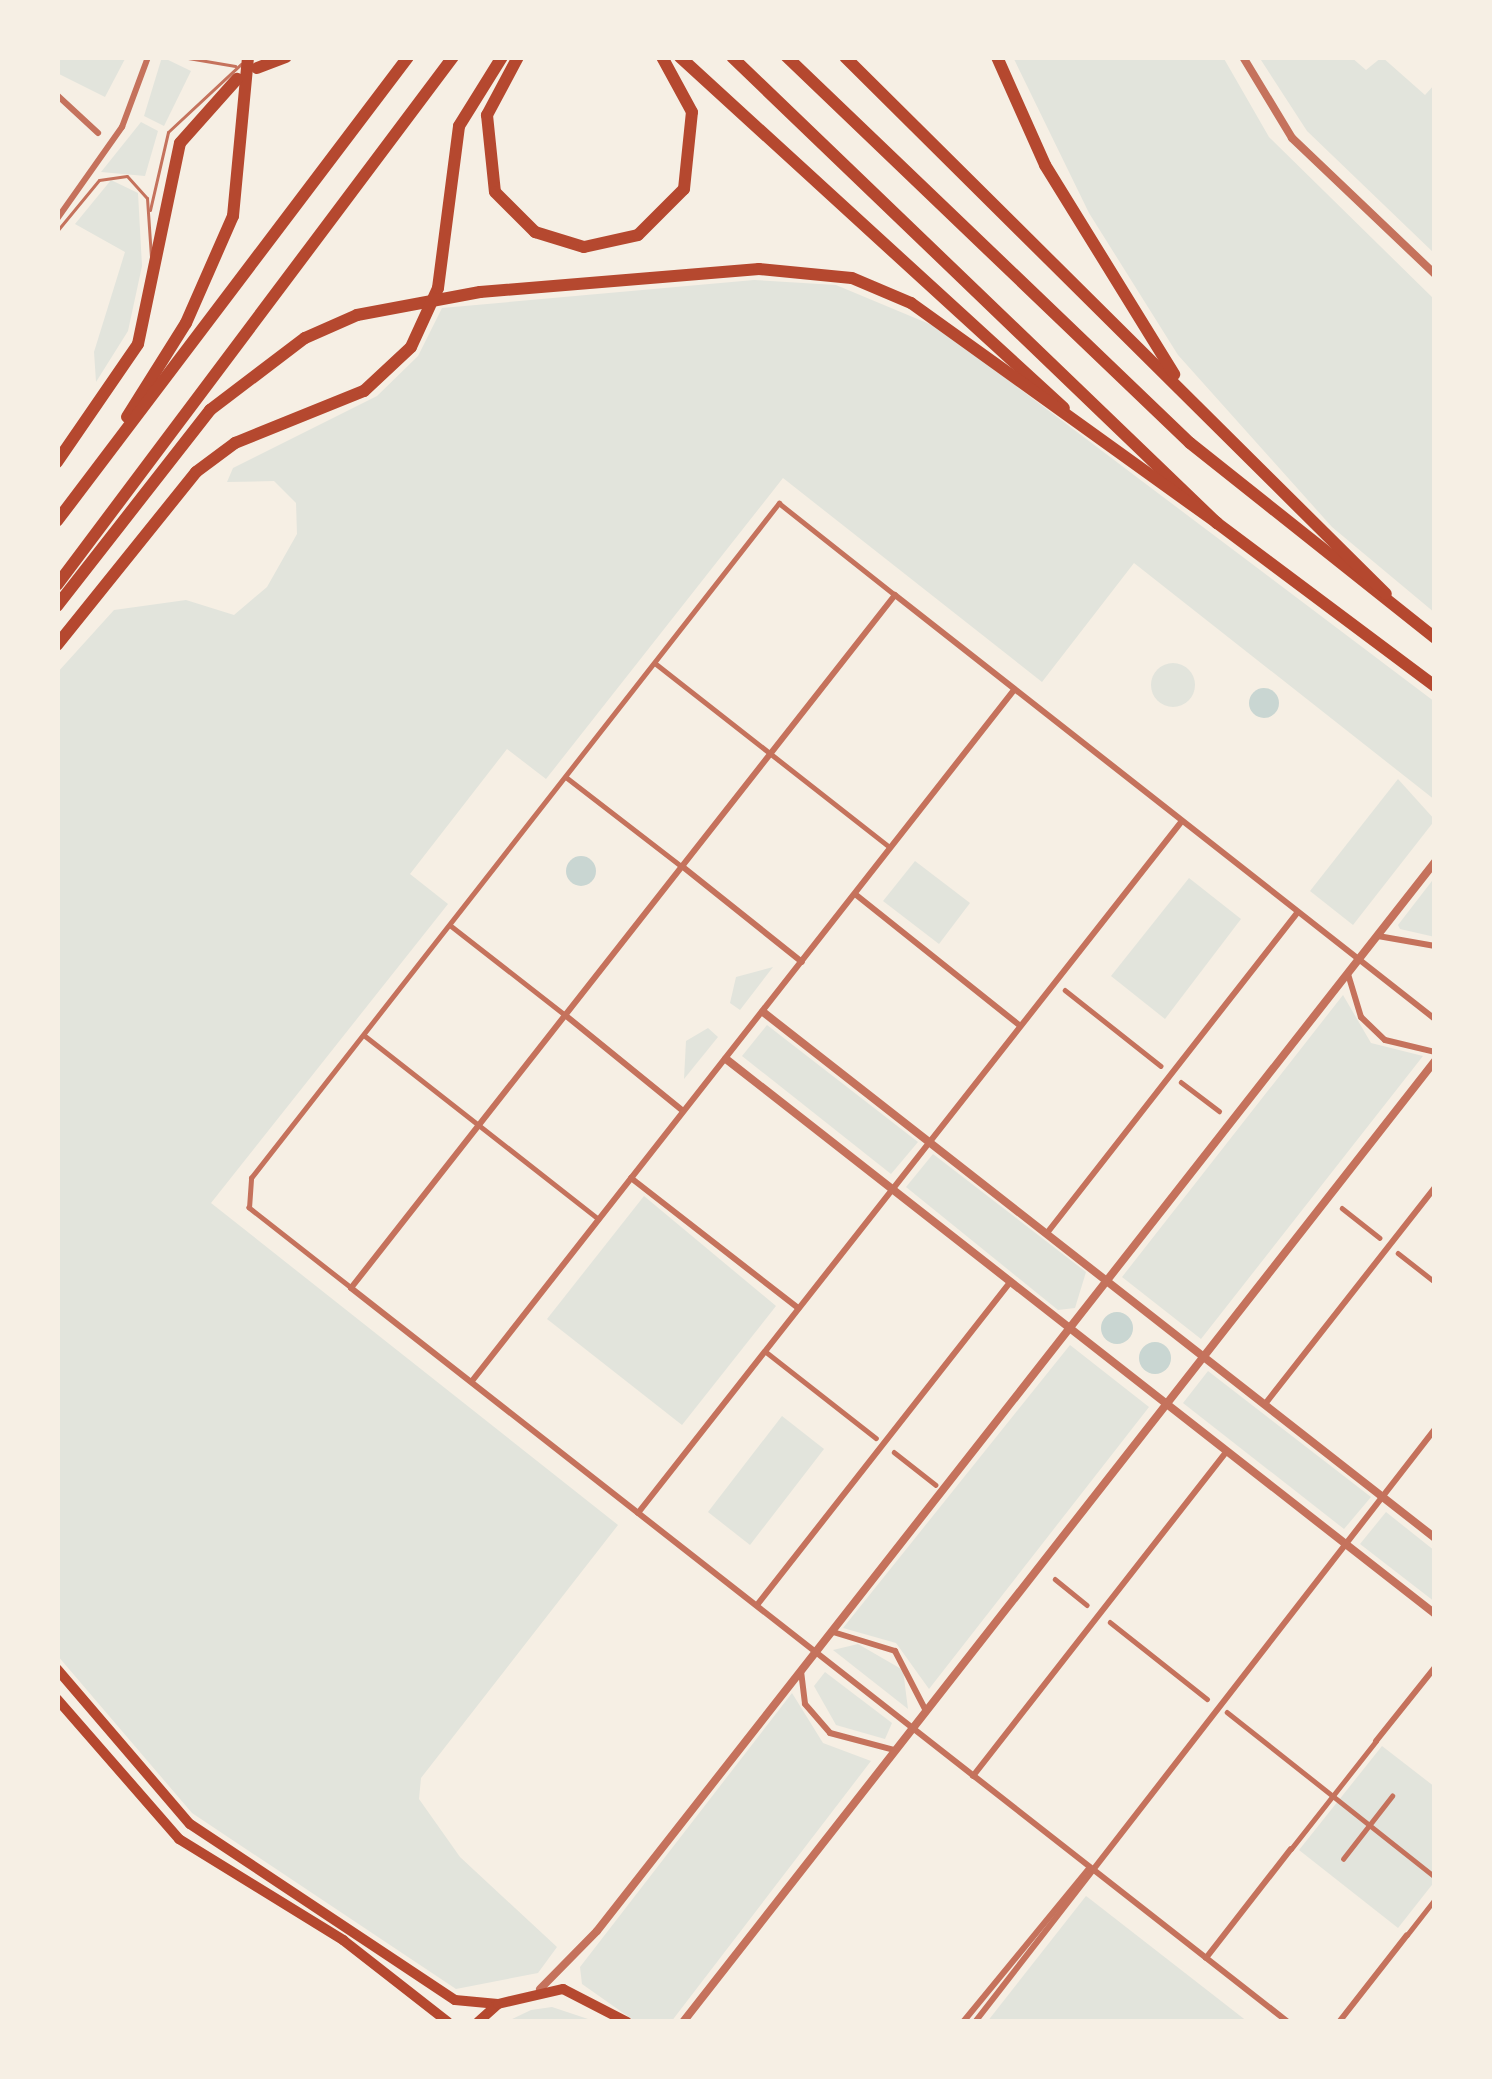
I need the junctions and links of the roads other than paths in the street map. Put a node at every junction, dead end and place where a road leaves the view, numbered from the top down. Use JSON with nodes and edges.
{"nodes":[{"id":1,"x":148,"y":57,"type":"edge"},
{"id":2,"x":182,"y":57,"type":"edge"},
{"id":3,"x":286,"y":57,"type":"edge"},
{"id":4,"x":408,"y":57,"type":"edge"},
{"id":5,"x":452,"y":57,"type":"edge"},
{"id":6,"x":502,"y":57,"type":"edge"},
{"id":7,"x":518,"y":57,"type":"edge"},
{"id":8,"x":662,"y":57,"type":"edge"},
{"id":9,"x":680,"y":57,"type":"edge"},
{"id":10,"x":732,"y":57,"type":"edge"},
{"id":11,"x":788,"y":57,"type":"edge"},
{"id":12,"x":845,"y":57,"type":"edge"},
{"id":13,"x":997,"y":57,"type":"edge"},
{"id":14,"x":1243,"y":57,"type":"edge"},
{"id":15,"x":247,"y":65,"type":"edge"},
{"id":16,"x":57,"y":95,"type":"edge"},
{"id":17,"x":98,"y":133,"type":"dead end"},
{"id":18,"x":149,"y":218,"type":"junction"},
{"id":19,"x":57,"y":219,"type":"edge"},
{"id":20,"x":57,"y":231,"type":"edge"},
{"id":21,"x":1435,"y":274,"type":"edge"},
{"id":22,"x":152,"y":301,"type":"junction"},
{"id":23,"x":1187,"y":395,"type":"junction"},
{"id":24,"x":1087,"y":429,"type":"junction"},
{"id":25,"x":114,"y":443,"type":"junction"},
{"id":26,"x":57,"y":462,"type":"edge"},
{"id":27,"x":57,"y":521,"type":"edge"},
{"id":28,"x":1217,"y":523,"type":"junction"},
{"id":29,"x":57,"y":585,"type":"edge"},
{"id":30,"x":895,"y":595,"type":"junction"},
{"id":31,"x":57,"y":605,"type":"edge"},
{"id":32,"x":1421,"y":628,"type":"junction"},
{"id":33,"x":1435,"y":638,"type":"edge"},
{"id":34,"x":57,"y":645,"type":"edge"},
{"id":35,"x":656,"y":663,"type":"junction"},
{"id":36,"x":1435,"y":686,"type":"edge"},
{"id":37,"x":1013,"y":689,"type":"junction"},
{"id":38,"x":770,"y":753,"type":"junction"},
{"id":39,"x":566,"y":777,"type":"junction"},
{"id":40,"x":1182,"y":820,"type":"junction"},
{"id":41,"x":890,"y":848,"type":"junction"},
{"id":42,"x":1435,"y":862,"type":"edge"},
{"id":43,"x":682,"y":867,"type":"junction"},
{"id":44,"x":856,"y":894,"type":"junction"},
{"id":45,"x":1298,"y":912,"type":"junction"},
{"id":46,"x":450,"y":926,"type":"junction"},
{"id":47,"x":1378,"y":936,"type":"junction"},
{"id":48,"x":1435,"y":946,"type":"edge"},
{"id":49,"x":1360,"y":958,"type":"junction"},
{"id":50,"x":802,"y":962,"type":"junction"},
{"id":51,"x":1348,"y":974,"type":"junction"},
{"id":52,"x":1065,"y":990,"type":"dead end"},
{"id":53,"x":763,"y":1012,"type":"junction"},
{"id":54,"x":565,"y":1015,"type":"junction"},
{"id":55,"x":1435,"y":1019,"type":"edge"},
{"id":56,"x":1019,"y":1025,"type":"junction"},
{"id":57,"x":364,"y":1034,"type":"junction"},
{"id":58,"x":1435,"y":1056,"type":"edge"},
{"id":59,"x":727,"y":1059,"type":"junction"},
{"id":60,"x":1161,"y":1066,"type":"dead end"},
{"id":61,"x":1181,"y":1082,"type":"dead end"},
{"id":62,"x":684,"y":1111,"type":"junction"},
{"id":63,"x":1219,"y":1111,"type":"dead end"},
{"id":64,"x":479,"y":1125,"type":"junction"},
{"id":65,"x":930,"y":1140,"type":"junction"},
{"id":66,"x":631,"y":1178,"type":"junction"},
{"id":67,"x":1435,"y":1186,"type":"edge"},
{"id":68,"x":892,"y":1188,"type":"junction"},
{"id":69,"x":1342,"y":1208,"type":"dead end"},
{"id":70,"x":598,"y":1219,"type":"junction"},
{"id":71,"x":1047,"y":1232,"type":"junction"},
{"id":72,"x":1380,"y":1238,"type":"dead end"},
{"id":73,"x":1398,"y":1252,"type":"dead end"},
{"id":74,"x":1108,"y":1280,"type":"junction"},
{"id":75,"x":1011,"y":1281,"type":"junction"},
{"id":76,"x":1435,"y":1282,"type":"edge"},
{"id":77,"x":351,"y":1288,"type":"junction"},
{"id":78,"x":798,"y":1308,"type":"junction"},
{"id":79,"x":1071,"y":1328,"type":"junction"},
{"id":80,"x":765,"y":1351,"type":"junction"},
{"id":81,"x":1203,"y":1355,"type":"junction"},
{"id":82,"x":471,"y":1382,"type":"junction"},
{"id":83,"x":1166,"y":1402,"type":"junction"},
{"id":84,"x":1265,"y":1404,"type":"junction"},
{"id":85,"x":1435,"y":1430,"type":"edge"},
{"id":86,"x":876,"y":1438,"type":"dead end"},
{"id":87,"x":1228,"y":1451,"type":"junction"},
{"id":88,"x":894,"y":1452,"type":"dead end"},
{"id":89,"x":936,"y":1485,"type":"dead end"},
{"id":90,"x":1382,"y":1496,"type":"junction"},
{"id":91,"x":638,"y":1513,"type":"junction"},
{"id":92,"x":1435,"y":1538,"type":"edge"},
{"id":93,"x":1346,"y":1544,"type":"junction"},
{"id":94,"x":1055,"y":1579,"type":"dead end"},
{"id":95,"x":757,"y":1604,"type":"junction"},
{"id":96,"x":1088,"y":1605,"type":"dead end"},
{"id":97,"x":1435,"y":1614,"type":"edge"},
{"id":98,"x":1110,"y":1622,"type":"dead end"},
{"id":99,"x":831,"y":1632,"type":"junction"},
{"id":100,"x":817,"y":1652,"type":"junction"},
{"id":101,"x":1435,"y":1667,"type":"edge"},
{"id":102,"x":57,"y":1669,"type":"edge"},
{"id":103,"x":801,"y":1671,"type":"junction"},
{"id":104,"x":57,"y":1699,"type":"edge"},
{"id":105,"x":1207,"y":1699,"type":"dead end"},
{"id":106,"x":926,"y":1711,"type":"junction"},
{"id":107,"x":1227,"y":1712,"type":"dead end"},
{"id":108,"x":913,"y":1728,"type":"junction"},
{"id":109,"x":1376,"y":1741,"type":"joint"},
{"id":110,"x":895,"y":1750,"type":"junction"},
{"id":111,"x":973,"y":1775,"type":"junction"},
{"id":112,"x":1392,"y":1796,"type":"dead end"},
{"id":113,"x":1332,"y":1797,"type":"junction"},
{"id":114,"x":1371,"y":1825,"type":"junction"},
{"id":115,"x":1291,"y":1849,"type":"joint"},
{"id":116,"x":1343,"y":1859,"type":"dead end"},
{"id":117,"x":1091,"y":1868,"type":"junction"},
{"id":118,"x":1435,"y":1877,"type":"edge"},
{"id":119,"x":1435,"y":1900,"type":"edge"},
{"id":120,"x":1407,"y":1935,"type":"joint"},
{"id":121,"x":1206,"y":1958,"type":"junction"},
{"id":122,"x":540,"y":1989,"type":"junction"},
{"id":123,"x":498,"y":2004,"type":"junction"},
{"id":124,"x":448,"y":2022,"type":"edge"},
{"id":125,"x":478,"y":2022,"type":"edge"},
{"id":126,"x":627,"y":2022,"type":"edge"},
{"id":127,"x":683,"y":2022,"type":"edge"},
{"id":128,"x":963,"y":2022,"type":"edge"},
{"id":129,"x":975,"y":2022,"type":"edge"},
{"id":130,"x":1288,"y":2022,"type":"edge"},
{"id":131,"x":1339,"y":2022,"type":"edge"}],
"edges":[{"from":1,"to":19,"type":"street"},
{"from":2,"to":15,"type":"lane"},
{"from":3,"to":15,"type":"highway"},
{"from":4,"to":25,"type":"highway"},
{"from":5,"to":29,"type":"highway"},
{"from":6,"to":34,"type":"highway"},
{"from":7,"to":8,"type":"highway"},
{"from":9,"to":24,"type":"highway"},
{"from":10,"to":28,"type":"highway"},
{"from":11,"to":32,"type":"highway"},
{"from":12,"to":23,"type":"highway"},
{"from":13,"to":23,"type":"highway"},
{"from":14,"to":21,"type":"street"},
{"from":15,"to":18,"type":"lane"},
{"from":15,"to":22,"type":"highway"},
{"from":15,"to":25,"type":"highway"},
{"from":16,"to":17,"type":"street"},
{"from":18,"to":20,"type":"lane"},
{"from":18,"to":22,"type":"lane"},
{"from":22,"to":26,"type":"highway"},
{"from":23,"to":32,"type":"highway"},
{"from":24,"to":28,"type":"highway"},
{"from":24,"to":31,"type":"highway"},
{"from":25,"to":27,"type":"highway"},
{"from":28,"to":36,"type":"highway"},
{"from":30,"to":35,"type":"street"},
{"from":30,"to":37,"type":"street"},
{"from":30,"to":38,"type":"street"},
{"from":32,"to":33,"type":"highway"},
{"from":35,"to":38,"type":"street"},
{"from":35,"to":39,"type":"street"},
{"from":37,"to":40,"type":"street"},
{"from":37,"to":41,"type":"street"},
{"from":38,"to":41,"type":"street"},
{"from":38,"to":43,"type":"street"},
{"from":39,"to":43,"type":"street"},
{"from":39,"to":46,"type":"street"},
{"from":40,"to":45,"type":"street"},
{"from":40,"to":56,"type":"street"},
{"from":41,"to":44,"type":"street"},
{"from":42,"to":47,"type":"street"},
{"from":43,"to":50,"type":"street"},
{"from":43,"to":54,"type":"street"},
{"from":44,"to":50,"type":"street"},
{"from":44,"to":56,"type":"street"},
{"from":45,"to":49,"type":"street"},
{"from":45,"to":71,"type":"street"},
{"from":46,"to":54,"type":"street"},
{"from":46,"to":57,"type":"street"},
{"from":47,"to":48,"type":"street"},
{"from":47,"to":49,"type":"street"},
{"from":49,"to":51,"type":"street"},
{"from":49,"to":55,"type":"street"},
{"from":50,"to":53,"type":"street"},
{"from":51,"to":58,"type":"street"},
{"from":51,"to":74,"type":"street"},
{"from":52,"to":60,"type":"street"},
{"from":53,"to":59,"type":"street"},
{"from":53,"to":65,"type":"street"},
{"from":54,"to":62,"type":"street"},
{"from":54,"to":64,"type":"street"},
{"from":56,"to":65,"type":"street"},
{"from":57,"to":64,"type":"street"},
{"from":57,"to":77,"type":"street"},
{"from":58,"to":81,"type":"street"},
{"from":59,"to":62,"type":"street"},
{"from":59,"to":68,"type":"street"},
{"from":61,"to":63,"type":"street"},
{"from":62,"to":66,"type":"street"},
{"from":64,"to":70,"type":"street"},
{"from":64,"to":77,"type":"street"},
{"from":65,"to":68,"type":"street"},
{"from":65,"to":71,"type":"street"},
{"from":66,"to":70,"type":"street"},
{"from":66,"to":78,"type":"street"},
{"from":67,"to":84,"type":"street"},
{"from":68,"to":75,"type":"street"},
{"from":68,"to":78,"type":"street"},
{"from":69,"to":72,"type":"street"},
{"from":70,"to":82,"type":"street"},
{"from":71,"to":74,"type":"street"},
{"from":73,"to":76,"type":"street"},
{"from":74,"to":79,"type":"street"},
{"from":74,"to":81,"type":"street"},
{"from":75,"to":79,"type":"street"},
{"from":75,"to":95,"type":"street"},
{"from":77,"to":82,"type":"street"},
{"from":78,"to":80,"type":"street"},
{"from":79,"to":83,"type":"street"},
{"from":79,"to":99,"type":"street"},
{"from":80,"to":86,"type":"street"},
{"from":80,"to":91,"type":"street"},
{"from":81,"to":83,"type":"street"},
{"from":81,"to":84,"type":"street"},
{"from":82,"to":91,"type":"street"},
{"from":83,"to":87,"type":"street"},
{"from":83,"to":106,"type":"street"},
{"from":84,"to":90,"type":"street"},
{"from":85,"to":90,"type":"street"},
{"from":87,"to":93,"type":"street"},
{"from":87,"to":111,"type":"street"},
{"from":88,"to":89,"type":"street"},
{"from":90,"to":92,"type":"street"},
{"from":90,"to":93,"type":"street"},
{"from":91,"to":95,"type":"street"},
{"from":93,"to":97,"type":"street"},
{"from":93,"to":117,"type":"street"},
{"from":94,"to":96,"type":"street"},
{"from":95,"to":100,"type":"street"},
{"from":98,"to":105,"type":"street"},
{"from":99,"to":100,"type":"street"},
{"from":99,"to":106,"type":"street"},
{"from":100,"to":103,"type":"street"},
{"from":100,"to":108,"type":"street"},
{"from":101,"to":109,"type":"street"},
{"from":102,"to":123,"type":"main road"},
{"from":103,"to":110,"type":"street"},
{"from":103,"to":122,"type":"street"},
{"from":104,"to":124,"type":"main road"},
{"from":106,"to":108,"type":"street"},
{"from":107,"to":113,"type":"street"},
{"from":108,"to":110,"type":"street"},
{"from":108,"to":111,"type":"street"},
{"from":109,"to":113,"type":"street"},
{"from":110,"to":127,"type":"street"},
{"from":111,"to":117,"type":"street"},
{"from":112,"to":114,"type":"street"},
{"from":113,"to":114,"type":"street"},
{"from":113,"to":115,"type":"street"},
{"from":114,"to":116,"type":"street"},
{"from":114,"to":118,"type":"street"},
{"from":115,"to":121,"type":"street"},
{"from":117,"to":121,"type":"street"},
{"from":117,"to":128,"type":"street"},
{"from":117,"to":129,"type":"street"},
{"from":119,"to":120,"type":"street"},
{"from":120,"to":131,"type":"street"},
{"from":121,"to":130,"type":"street"},
{"from":122,"to":123,"type":"main road"},
{"from":122,"to":126,"type":"main road"},
{"from":123,"to":125,"type":"main road"}]}
